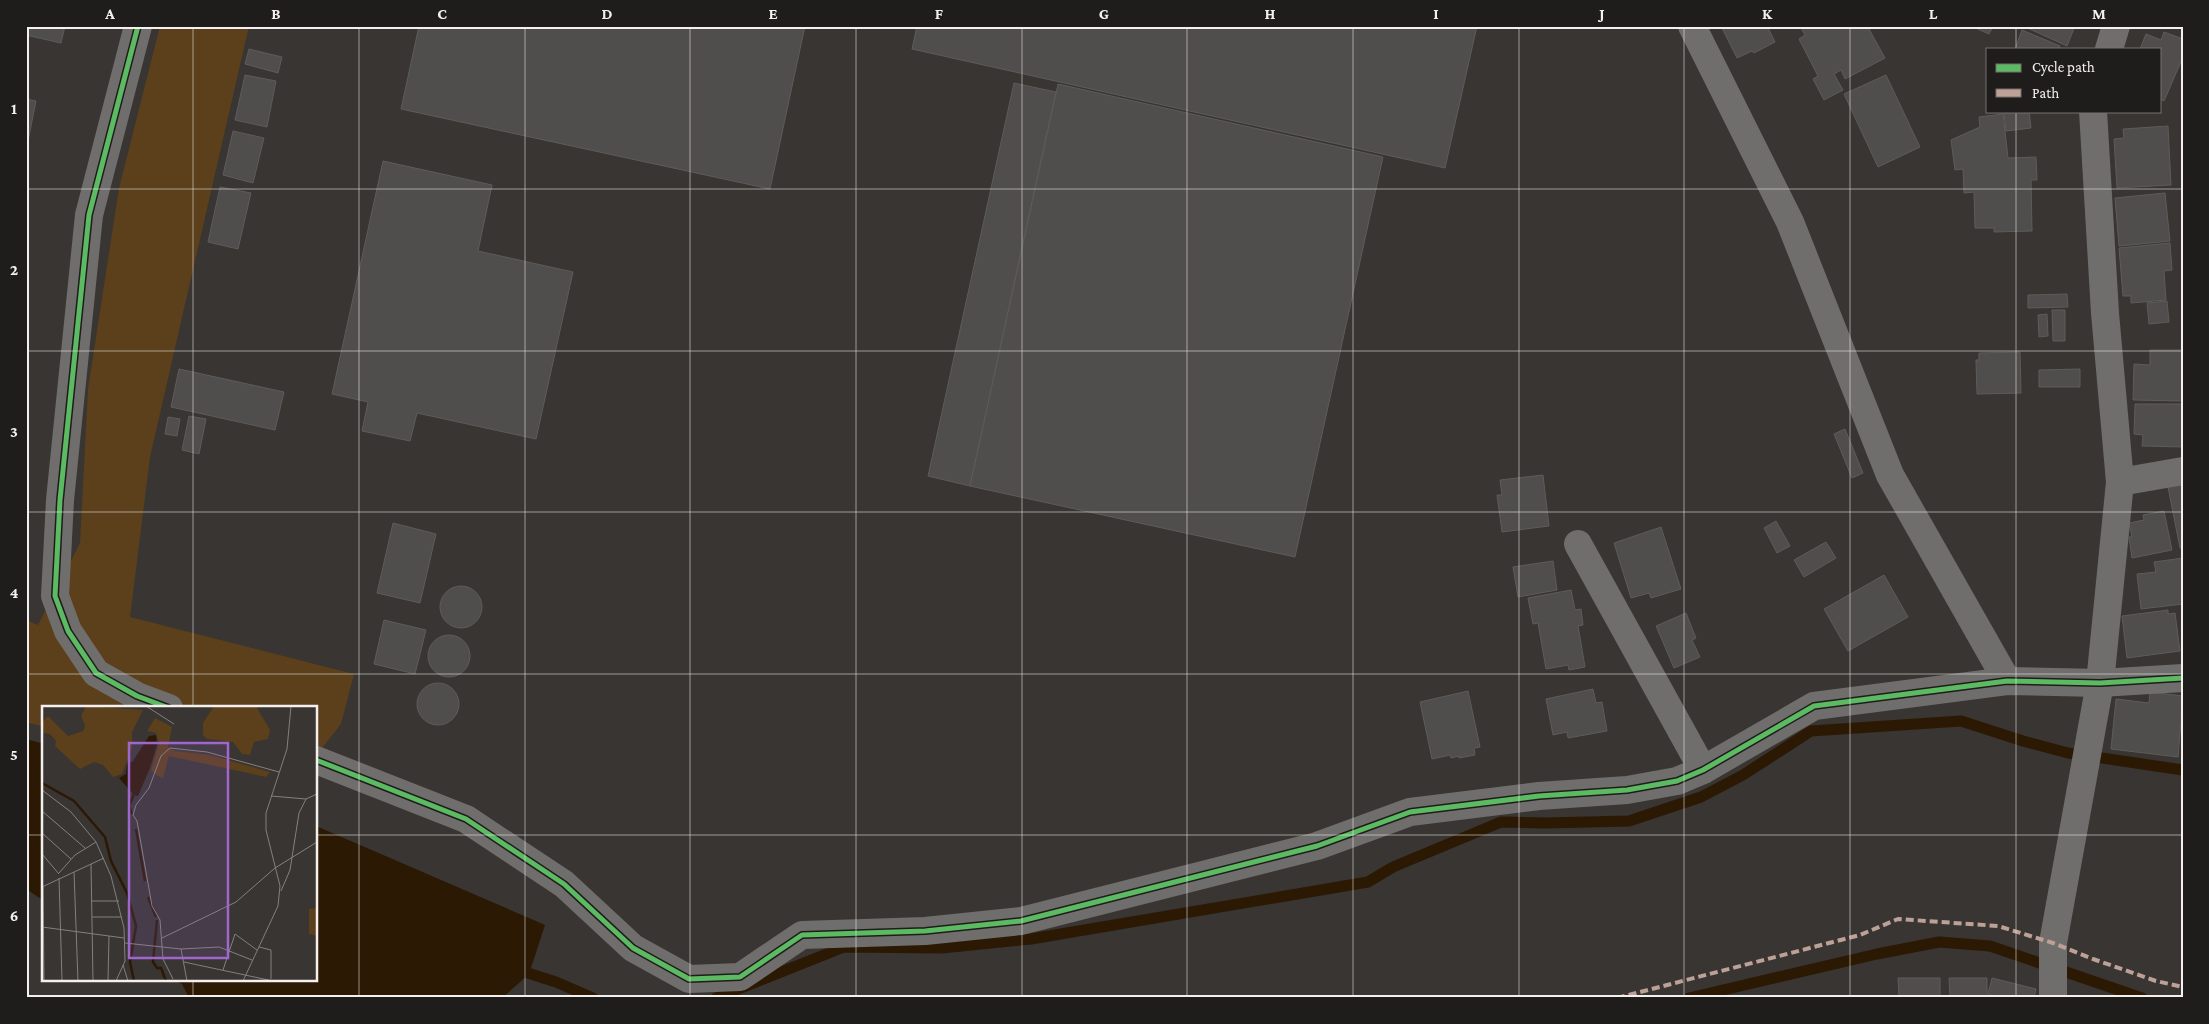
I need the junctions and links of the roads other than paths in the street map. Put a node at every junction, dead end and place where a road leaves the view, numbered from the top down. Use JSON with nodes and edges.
{"nodes":[{"id":1,"x":138,"y":26,"type":"edge"},
{"id":2,"x":1692,"y":26,"type":"edge"},
{"id":3,"x":2116,"y":26,"type":"edge"},
{"id":4,"x":2109,"y":48,"type":"edge"},
{"id":5,"x":2093,"y":112,"type":"edge"},
{"id":6,"x":2183,"y":471,"type":"edge"},
{"id":7,"x":2120,"y":482,"type":"junction"},
{"id":8,"x":1578,"y":544,"type":"dead end"},
{"id":9,"x":2183,"y":678,"type":"edge"},
{"id":10,"x":2007,"y":681,"type":"junction"},
{"id":11,"x":2100,"y":683,"type":"junction"},
{"id":12,"x":164,"y":706,"type":"edge"},
{"id":13,"x":318,"y":761,"type":"edge"},
{"id":14,"x":1703,"y":770,"type":"junction"},
{"id":15,"x":2053,"y":998,"type":"edge"}],
"edges":[{"from":1,"to":12,"type":"street"},
{"from":2,"to":10,"type":"street"},
{"from":3,"to":4,"type":"street"},
{"from":5,"to":7,"type":"street"},
{"from":6,"to":7,"type":"street"},
{"from":7,"to":11,"type":"street"},
{"from":8,"to":14,"type":"street"},
{"from":9,"to":11,"type":"street"},
{"from":10,"to":11,"type":"street"},
{"from":10,"to":14,"type":"street"},
{"from":11,"to":15,"type":"street"},
{"from":13,"to":14,"type":"street"}]}
